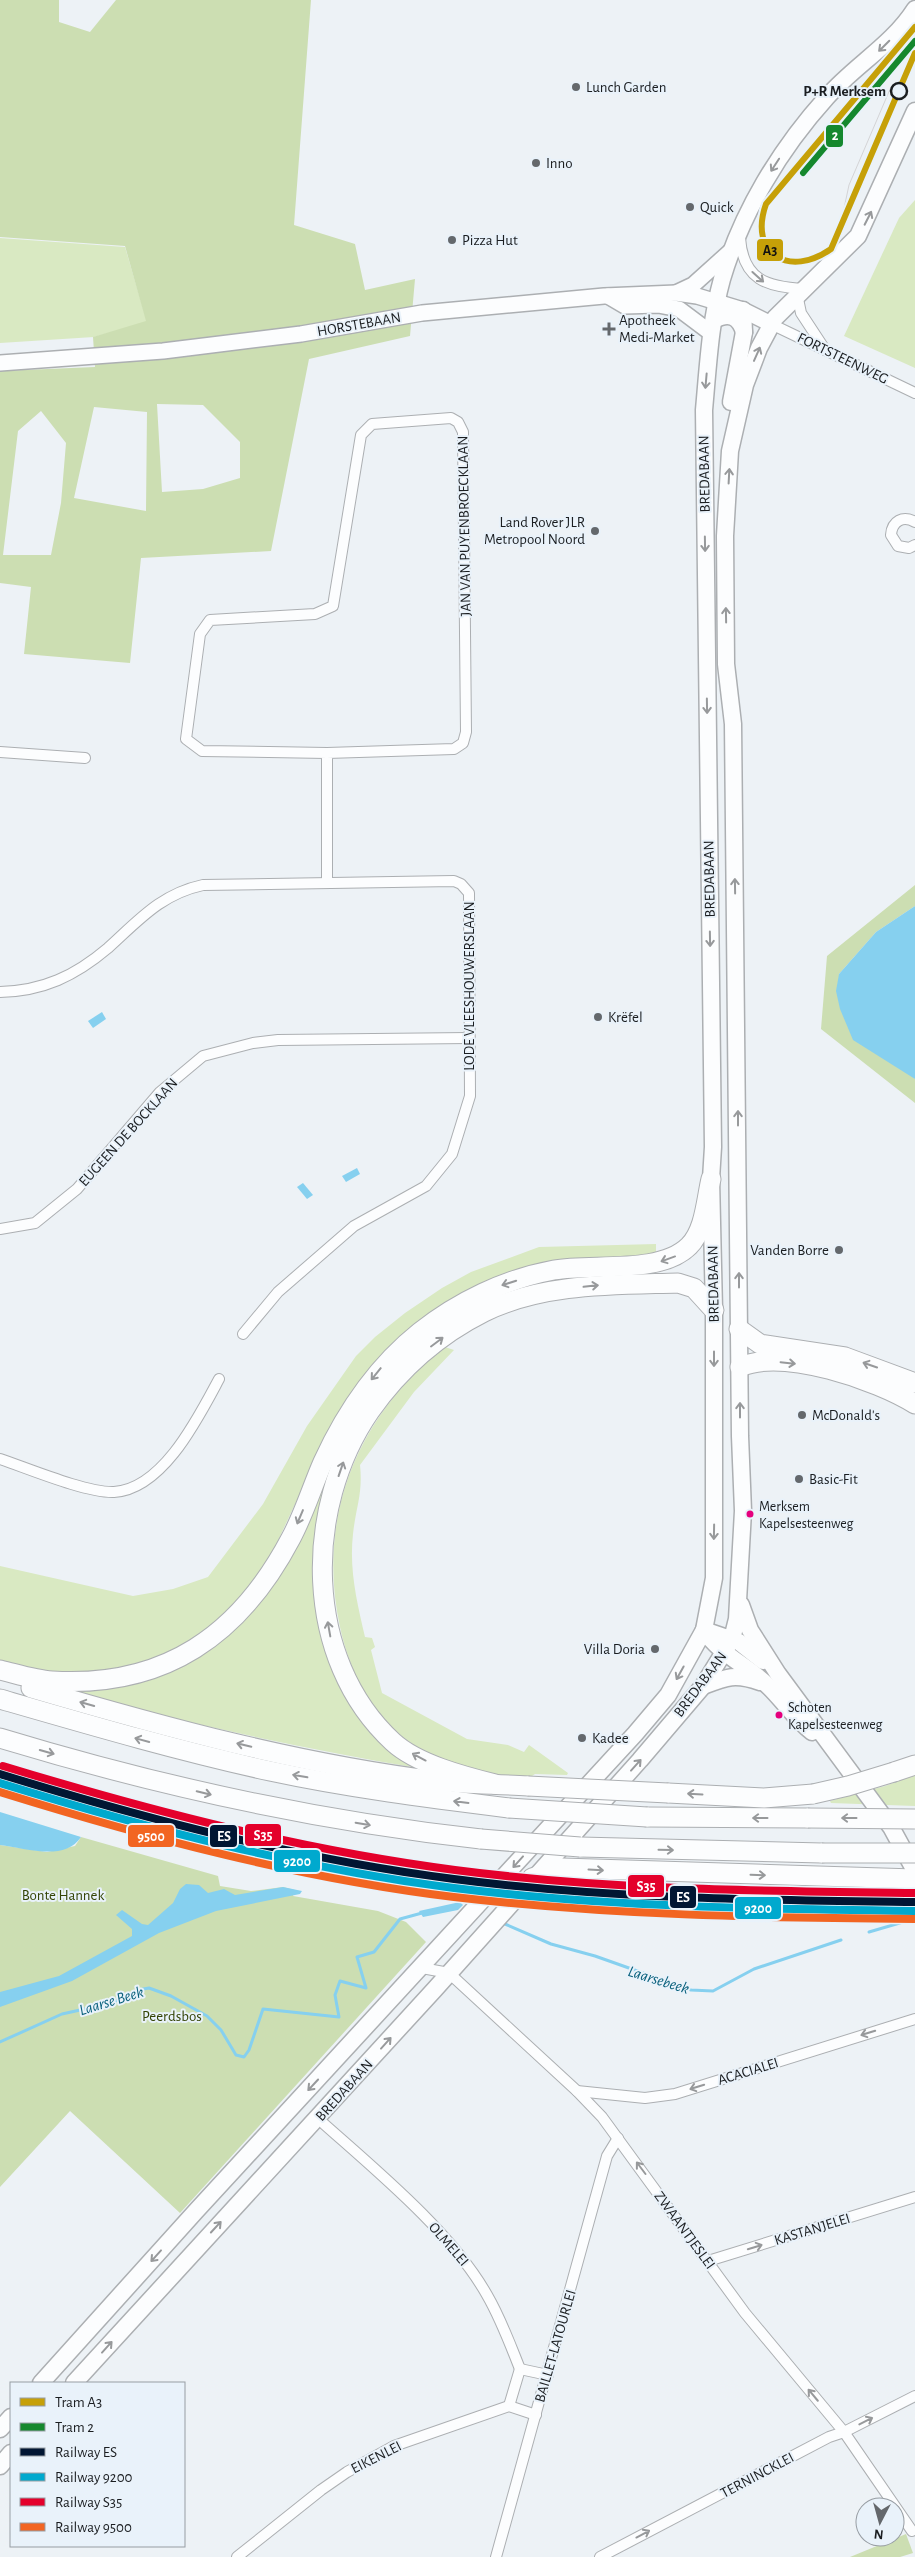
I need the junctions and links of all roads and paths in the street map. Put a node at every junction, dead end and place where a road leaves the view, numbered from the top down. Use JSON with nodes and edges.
{"nodes":[{"id":1,"x":915,"y":9,"type":"edge"},
{"id":2,"x":915,"y":111,"type":"edge"},
{"id":3,"x":736,"y":242,"type":"junction"},
{"id":4,"x":800,"y":291,"type":"junction"},
{"id":5,"x":676,"y":293,"type":"junction"},
{"id":6,"x":608,"y":296,"type":"junction"},
{"id":7,"x":718,"y":302,"type":"junction"},
{"id":8,"x":743,"y":310,"type":"junction"},
{"id":9,"x":771,"y":324,"type":"junction"},
{"id":10,"x":713,"y":327,"type":"junction"},
{"id":11,"x":744,"y":332,"type":"junction"},
{"id":12,"x":826,"y":351,"type":"junction"},
{"id":13,"x":0,"y":363,"type":"edge"},
{"id":14,"x":915,"y":393,"type":"edge"},
{"id":15,"x":730,"y":451,"type":"junction"},
{"id":16,"x":914,"y":519,"type":"edge"},
{"id":17,"x":915,"y":545,"type":"edge"},
{"id":18,"x":0,"y":752,"type":"edge"},
{"id":19,"x":327,"y":752,"type":"junction"},
{"id":20,"x":84,"y":758,"type":"dead end"},
{"id":21,"x":708,"y":786,"type":"junction"},
{"id":22,"x":734,"y":790,"type":"junction"},
{"id":23,"x":327,"y":883,"type":"junction"},
{"id":24,"x":0,"y":992,"type":"edge"},
{"id":25,"x":470,"y":1038,"type":"junction"},
{"id":26,"x":711,"y":1179,"type":"junction"},
{"id":27,"x":0,"y":1229,"type":"edge"},
{"id":28,"x":714,"y":1310,"type":"junction"},
{"id":29,"x":740,"y":1329,"type":"junction"},
{"id":30,"x":243,"y":1334,"type":"dead end"},
{"id":31,"x":740,"y":1367,"type":"junction"},
{"id":32,"x":219,"y":1379,"type":"dead end"},
{"id":33,"x":915,"y":1383,"type":"edge"},
{"id":34,"x":915,"y":1404,"type":"edge"},
{"id":35,"x":740,"y":1436,"type":"junction"},
{"id":36,"x":714,"y":1437,"type":"junction"},
{"id":37,"x":0,"y":1458,"type":"edge"},
{"id":38,"x":740,"y":1600,"type":"junction"},
{"id":39,"x":704,"y":1630,"type":"junction"},
{"id":40,"x":729,"y":1646,"type":"junction"},
{"id":41,"x":0,"y":1670,"type":"edge"},
{"id":42,"x":0,"y":1678,"type":"edge"},
{"id":43,"x":772,"y":1680,"type":"junction"},
{"id":44,"x":702,"y":1686,"type":"junction"},
{"id":45,"x":0,"y":1699,"type":"edge"},
{"id":46,"x":0,"y":1738,"type":"edge"},
{"id":47,"x":915,"y":1765,"type":"edge"},
{"id":48,"x":592,"y":1778,"type":"junction"},
{"id":49,"x":495,"y":1784,"type":"junction"},
{"id":50,"x":610,"y":1793,"type":"junction"},
{"id":51,"x":915,"y":1818,"type":"edge"},
{"id":52,"x":915,"y":1853,"type":"edge"},
{"id":53,"x":915,"y":1871,"type":"edge"},
{"id":54,"x":532,"y":1878,"type":"junction"},
{"id":55,"x":915,"y":1879,"type":"edge"},
{"id":56,"x":420,"y":1970,"type":"junction"},
{"id":57,"x":449,"y":1973,"type":"junction"},
{"id":58,"x":915,"y":2019,"type":"edge"},
{"id":59,"x":577,"y":2091,"type":"junction"},
{"id":60,"x":324,"y":2124,"type":"dead end"},
{"id":61,"x":618,"y":2138,"type":"junction"},
{"id":62,"x":915,"y":2197,"type":"edge"},
{"id":63,"x":708,"y":2261,"type":"junction"},
{"id":64,"x":520,"y":2369,"type":"junction"},
{"id":65,"x":548,"y":2375,"type":"junction"},
{"id":66,"x":42,"y":2382,"type":"edge"},
{"id":67,"x":75,"y":2382,"type":"edge"},
{"id":68,"x":915,"y":2396,"type":"edge"},
{"id":69,"x":509,"y":2406,"type":"junction"},
{"id":70,"x":536,"y":2415,"type":"junction"},
{"id":71,"x":10,"y":2418,"type":"edge"},
{"id":72,"x":0,"y":2429,"type":"edge"},
{"id":73,"x":844,"y":2432,"type":"junction"},
{"id":74,"x":10,"y":2454,"type":"edge"},
{"id":75,"x":0,"y":2466,"type":"edge"},
{"id":76,"x":912,"y":2531,"type":"dead end"},
{"id":77,"x":237,"y":2557,"type":"edge"},
{"id":78,"x":496,"y":2557,"type":"edge"},
{"id":79,"x":600,"y":2557,"type":"edge"}],
"edges":[{"from":1,"to":3,"type":"main road","name":"BREDABAAN","one_way":true},
{"from":4,"to":2,"type":"main road","name":"BREDABAAN","one_way":true},
{"from":3,"to":4,"type":"street","one_way":true},
{"from":3,"to":5,"type":"street"},
{"from":3,"to":7,"type":"main road","name":"BREDABAAN"},
{"from":4,"to":9,"type":"main road","name":"BREDABAAN"},
{"from":4,"to":12,"type":"street"},
{"from":5,"to":6,"type":"street","name":"HORSTEBAAN"},
{"from":5,"to":7,"type":"street","name":"HORSTEBAAN"},
{"from":6,"to":10,"type":"street"},
{"from":6,"to":13,"type":"street","name":"HORSTEBAAN"},
{"from":7,"to":8,"type":"street","name":"HORSTEBAAN"},
{"from":7,"to":10,"type":"main road","name":"BREDABAAN"},
{"from":8,"to":9,"type":"street","name":"HORSTEBAAN"},
{"from":8,"to":11,"type":"main road"},
{"from":9,"to":12,"type":"street","name":"FORTSTEENWEG"},
{"from":15,"to":9,"type":"main road","name":"BREDABAAN","one_way":true},
{"from":10,"to":11,"type":"main road"},
{"from":10,"to":21,"type":"main road","name":"BREDABAAN","one_way":true},
{"from":11,"to":15,"type":"main road"},
{"from":12,"to":14,"type":"street","name":"FORTSTEENWEG"},
{"from":22,"to":15,"type":"main road","name":"BREDABAAN","one_way":true},
{"from":16,"to":17,"type":"street"},
{"from":18,"to":20,"type":"street"},
{"from":19,"to":19,"type":"street","name":"JAN VAN PUYENBROECKLAAN"},
{"from":19,"to":23,"type":"street"},
{"from":21,"to":22,"type":"main road"},
{"from":21,"to":26,"type":"main road","name":"BREDABAAN","one_way":true},
{"from":29,"to":22,"type":"main road","name":"BREDABAAN","one_way":true},
{"from":23,"to":24,"type":"street","name":"LODE VLEESHOUWERSLAAN"},
{"from":23,"to":25,"type":"street","name":"LODE VLEESHOUWERSLAAN"},
{"from":25,"to":27,"type":"street","name":"EUGEEN DE BOCKLAAN"},
{"from":25,"to":30,"type":"street","name":"LODE VLEESHOUWERSLAAN"},
{"from":26,"to":28,"type":"main road","name":"BREDABAAN"},
{"from":26,"to":41,"type":"highway","one_way":true},
{"from":28,"to":36,"type":"main road","name":"BREDABAAN","one_way":true},
{"from":49,"to":28,"type":"highway","one_way":true},
{"from":29,"to":31,"type":"main road","name":"BREDABAAN"},
{"from":33,"to":29,"type":"highway","one_way":true},
{"from":31,"to":34,"type":"highway","one_way":true},
{"from":35,"to":31,"type":"main road","name":"BREDABAAN","one_way":true},
{"from":32,"to":37,"type":"street"},
{"from":35,"to":36,"type":"main road"},
{"from":35,"to":38,"type":"main road","name":"BREDABAAN"},
{"from":36,"to":39,"type":"main road","name":"BREDABAAN","one_way":true},
{"from":38,"to":40,"type":"main road","name":"BREDABAAN"},
{"from":38,"to":43,"type":"main road"},
{"from":39,"to":40,"type":"main road"},
{"from":39,"to":48,"type":"main road","name":"BREDABAAN","one_way":true},
{"from":40,"to":43,"type":"main road"},
{"from":40,"to":44,"type":"main road","name":"BREDABAAN"},
{"from":49,"to":42,"type":"highway","one_way":true},
{"from":43,"to":44,"type":"main road"},
{"from":43,"to":53,"type":"main road"},
{"from":50,"to":44,"type":"main road","name":"BREDABAAN","one_way":true},
{"from":51,"to":45,"type":"highway","one_way":true,"bridge":true},
{"from":46,"to":52,"type":"highway","one_way":true,"bridge":true},
{"from":47,"to":49,"type":"highway","one_way":true,"bridge":true},
{"from":48,"to":50,"type":"street"},
{"from":48,"to":56,"type":"main road","name":"BREDABAAN","one_way":true},
{"from":50,"to":54,"type":"main road","name":"BREDABAAN"},
{"from":54,"to":55,"type":"highway","one_way":true},
{"from":54,"to":57,"type":"main road","name":"BREDABAAN"},
{"from":56,"to":57,"type":"street"},
{"from":56,"to":66,"type":"main road","name":"BREDABAAN","one_way":true},
{"from":57,"to":59,"type":"street","name":"ZWAANTJESLEI"},
{"from":67,"to":57,"type":"main road","name":"BREDABAAN","one_way":true},
{"from":58,"to":59,"type":"street","name":"ACACIALEI","one_way":true},
{"from":59,"to":61,"type":"street","name":"ZWAANTJESLEI"},
{"from":60,"to":64,"type":"street","name":"OLMELEI"},
{"from":63,"to":61,"type":"street","name":"ZWAANTJESLEI","one_way":true},
{"from":61,"to":65,"type":"street","name":"BAILLET-LATOURLEI"},
{"from":63,"to":62,"type":"street","name":"KASTANJELEI","one_way":true},
{"from":73,"to":63,"type":"street","name":"ZWAANTJESLEI","one_way":true},
{"from":64,"to":65,"type":"street"},
{"from":64,"to":69,"type":"street"},
{"from":65,"to":70,"type":"street","name":"BAILLET-LATOURLEI"},
{"from":73,"to":68,"type":"street","name":"TERNINCKLEI","one_way":true},
{"from":69,"to":70,"type":"street"},
{"from":69,"to":77,"type":"street","name":"EIKENLEI"},
{"from":70,"to":78,"type":"street","name":"BAILLET-LATOURLEI"},
{"from":71,"to":72,"type":"main road"},
{"from":73,"to":76,"type":"street","name":"ZWAANTJESLEI"},
{"from":79,"to":73,"type":"street","name":"TERNINCKLEI","one_way":true},
{"from":74,"to":75,"type":"main road"}]}
